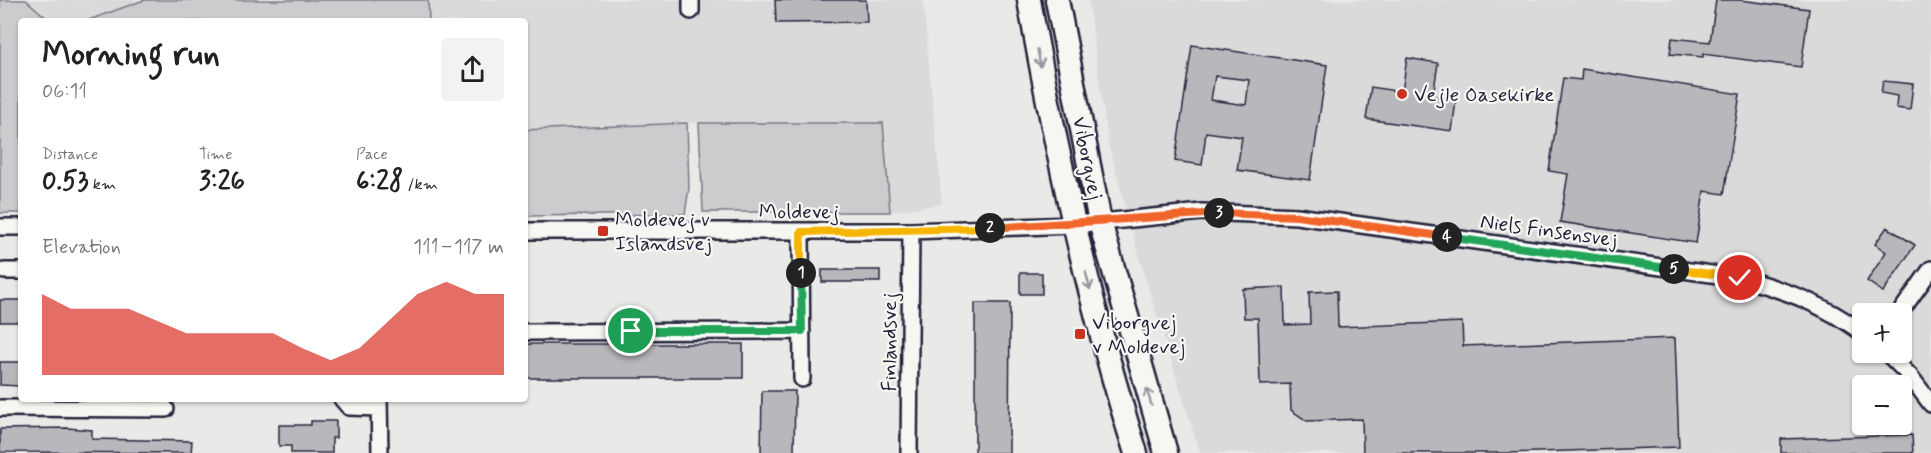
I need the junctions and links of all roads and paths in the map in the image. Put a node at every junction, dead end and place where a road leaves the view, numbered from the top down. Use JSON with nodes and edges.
{"nodes":[{"id":1,"x":1029,"y":0,"type":"edge"},
{"id":2,"x":1057,"y":0,"type":"edge"},
{"id":3,"x":1101,"y":222,"type":"junction"},
{"id":4,"x":1073,"y":225,"type":"junction"},
{"id":5,"x":0,"y":227,"type":"edge"},
{"id":6,"x":18,"y":227,"type":"edge"},
{"id":7,"x":528,"y":231,"type":"edge"},
{"id":8,"x":911,"y":231,"type":"junction"},
{"id":9,"x":801,"y":232,"type":"junction"},
{"id":10,"x":1931,"y":269,"type":"edge"},
{"id":11,"x":4,"y":271,"type":"dead end"},
{"id":12,"x":18,"y":271,"type":"edge"},
{"id":13,"x":1907,"y":303,"type":"edge"},
{"id":14,"x":1852,"y":325,"type":"edge"},
{"id":15,"x":802,"y":331,"type":"junction"},
{"id":16,"x":528,"y":332,"type":"edge"},
{"id":17,"x":1897,"y":363,"type":"edge"},
{"id":18,"x":802,"y":379,"type":"dead end"},
{"id":19,"x":345,"y":402,"type":"edge"},
{"id":20,"x":102,"y":404,"type":"edge"},
{"id":21,"x":379,"y":404,"type":"edge"},
{"id":22,"x":1931,"y":404,"type":"edge"},
{"id":23,"x":0,"y":408,"type":"edge"},
{"id":24,"x":166,"y":410,"type":"dead end"},
{"id":25,"x":380,"y":453,"type":"edge"},
{"id":26,"x":909,"y":453,"type":"edge"},
{"id":27,"x":1136,"y":453,"type":"edge"},
{"id":28,"x":1166,"y":453,"type":"edge"}],
"edges":[{"from":1,"to":4,"type":"street","name":"Viborgvej","one_way":true},
{"from":2,"to":3,"type":"street","name":"Viborgvej"},
{"from":3,"to":4,"type":"street","name":"Niels Finsensvej"},
{"from":3,"to":14,"type":"street","name":"Niels Finsensvej"},
{"from":28,"to":3,"type":"street","name":"Viborgvej","one_way":true},
{"from":4,"to":8,"type":"street","name":"Moldevej"},
{"from":4,"to":27,"type":"street","name":"Viborgvej","one_way":true},
{"from":5,"to":6,"type":"street"},
{"from":7,"to":9,"type":"street","name":"Moldevej"},
{"from":8,"to":9,"type":"street","name":"Moldevej"},
{"from":8,"to":26,"type":"street","name":"Finlandsvej"},
{"from":9,"to":15,"type":"street"},
{"from":10,"to":13,"type":"street"},
{"from":11,"to":12,"type":"street"},
{"from":15,"to":16,"type":"street"},
{"from":15,"to":18,"type":"street"},
{"from":17,"to":22,"type":"street"},
{"from":19,"to":21,"type":"street"},
{"from":20,"to":23,"type":"street"},
{"from":20,"to":24,"type":"street"},
{"from":21,"to":25,"type":"street"}]}
